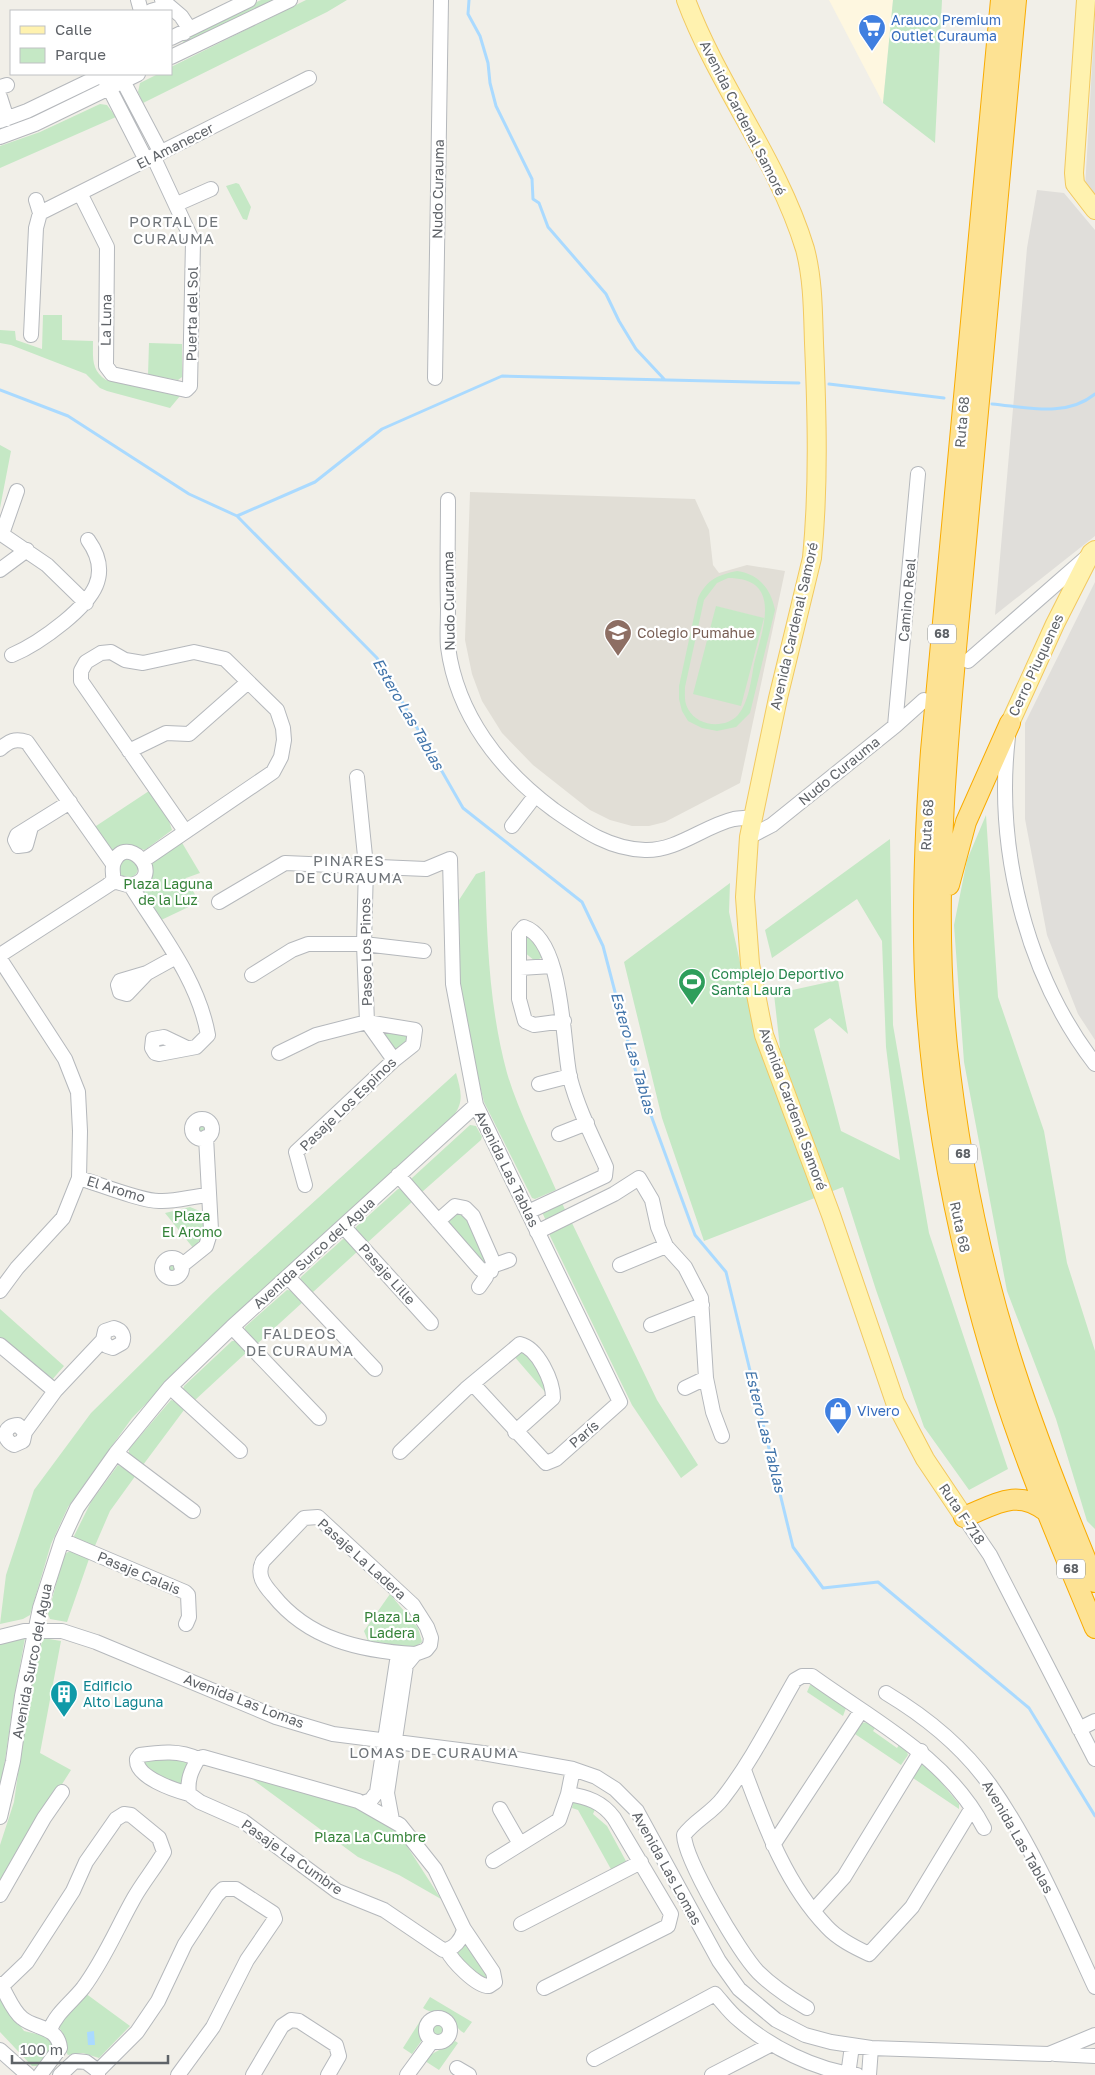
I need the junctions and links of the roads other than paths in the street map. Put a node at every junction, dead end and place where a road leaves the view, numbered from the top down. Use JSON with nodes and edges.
{"nodes":[{"id":1,"x":248,"y":0,"type":"edge"},
{"id":2,"x":290,"y":0,"type":"edge"},
{"id":3,"x":441,"y":0,"type":"edge"},
{"id":4,"x":686,"y":0,"type":"edge"},
{"id":5,"x":1001,"y":0,"type":"edge"},
{"id":6,"x":1016,"y":0,"type":"edge"},
{"id":7,"x":165,"y":4,"type":"edge"},
{"id":8,"x":1088,"y":4,"type":"edge"},
{"id":9,"x":189,"y":28,"type":"junction"},
{"id":10,"x":172,"y":37,"type":"edge"},
{"id":11,"x":172,"y":53,"type":"edge"},
{"id":12,"x":172,"y":56,"type":"edge"},
{"id":13,"x":99,"y":75,"type":"edge"},
{"id":14,"x":103,"y":75,"type":"edge"},
{"id":15,"x":106,"y":75,"type":"edge"},
{"id":16,"x":136,"y":75,"type":"edge"},
{"id":17,"x":309,"y":78,"type":"dead end"},
{"id":18,"x":83,"y":79,"type":"edge"},
{"id":19,"x":123,"y":81,"type":"junction"},
{"id":20,"x":109,"y":88,"type":"junction"},
{"id":21,"x":2,"y":90,"type":"edge"},
{"id":22,"x":4,"y":120,"type":"edge"},
{"id":23,"x":144,"y":120,"type":"junction"},
{"id":24,"x":129,"y":128,"type":"junction"},
{"id":25,"x":0,"y":137,"type":"edge"},
{"id":26,"x":153,"y":156,"type":"junction"},
{"id":27,"x":211,"y":189,"type":"dead end"},
{"id":28,"x":80,"y":193,"type":"junction"},
{"id":29,"x":177,"y":204,"type":"junction"},
{"id":30,"x":1095,"y":210,"type":"edge"},
{"id":31,"x":31,"y":335,"type":"dead end"},
{"id":32,"x":435,"y":378,"type":"dead end"},
{"id":33,"x":186,"y":390,"type":"joint"},
{"id":34,"x":918,"y":474,"type":"dead end"},
{"id":35,"x":17,"y":491,"type":"dead end"},
{"id":36,"x":448,"y":500,"type":"dead end"},
{"id":37,"x":1,"y":534,"type":"edge"},
{"id":38,"x":88,"y":540,"type":"dead end"},
{"id":39,"x":27,"y":550,"type":"junction"},
{"id":40,"x":1093,"y":552,"type":"edge"},
{"id":41,"x":0,"y":570,"type":"edge"},
{"id":42,"x":86,"y":603,"type":"junction"},
{"id":43,"x":12,"y":655,"type":"dead end"},
{"id":44,"x":968,"y":661,"type":"dead end"},
{"id":45,"x":248,"y":682,"type":"junction"},
{"id":46,"x":924,"y":700,"type":"dead end"},
{"id":47,"x":1010,"y":723,"type":"junction"},
{"id":48,"x":895,"y":726,"type":"junction"},
{"id":49,"x":0,"y":749,"type":"edge"},
{"id":50,"x":129,"y":751,"type":"junction"},
{"id":51,"x":356,"y":777,"type":"dead end"},
{"id":52,"x":535,"y":796,"type":"junction"},
{"id":53,"x":70,"y":802,"type":"junction"},
{"id":54,"x":753,"y":817,"type":"junction"},
{"id":55,"x":512,"y":826,"type":"dead end"},
{"id":56,"x":31,"y":827,"type":"dead end"},
{"id":57,"x":185,"y":831,"type":"junction"},
{"id":58,"x":749,"y":837,"type":"junction"},
{"id":59,"x":144,"y":860,"type":"junction"},
{"id":60,"x":113,"y":864,"type":"junction"},
{"id":61,"x":366,"y":866,"type":"junction"},
{"id":62,"x":426,"y":869,"type":"junction"},
{"id":63,"x":451,"y":883,"type":"junction"},
{"id":64,"x":108,"y":885,"type":"junction"},
{"id":65,"x":130,"y":886,"type":"junction"},
{"id":66,"x":218,"y":902,"type":"dead end"},
{"id":67,"x":941,"y":934,"type":"junction"},
{"id":68,"x":364,"y":944,"type":"junction"},
{"id":69,"x":424,"y":951,"type":"dead end"},
{"id":70,"x":0,"y":957,"type":"edge"},
{"id":71,"x":176,"y":957,"type":"junction"},
{"id":72,"x":552,"y":966,"type":"junction"},
{"id":73,"x":520,"y":968,"type":"junction"},
{"id":74,"x":147,"y":973,"type":"dead end"},
{"id":75,"x":252,"y":975,"type":"dead end"},
{"id":76,"x":564,"y":1021,"type":"junction"},
{"id":77,"x":366,"y":1022,"type":"junction"},
{"id":78,"x":187,"y":1048,"type":"dead end"},
{"id":79,"x":279,"y":1053,"type":"dead end"},
{"id":80,"x":394,"y":1060,"type":"junction"},
{"id":81,"x":1095,"y":1064,"type":"edge"},
{"id":82,"x":570,"y":1076,"type":"junction"},
{"id":83,"x":539,"y":1084,"type":"dead end"},
{"id":84,"x":476,"y":1105,"type":"junction"},
{"id":85,"x":586,"y":1123,"type":"junction"},
{"id":86,"x":559,"y":1134,"type":"dead end"},
{"id":87,"x":206,"y":1137,"type":"dead end"},
{"id":88,"x":398,"y":1175,"type":"junction"},
{"id":89,"x":79,"y":1178,"type":"junction"},
{"id":90,"x":305,"y":1185,"type":"dead end"},
{"id":91,"x":209,"y":1200,"type":"junction"},
{"id":92,"x":528,"y":1212,"type":"junction"},
{"id":93,"x":438,"y":1221,"type":"junction"},
{"id":94,"x":343,"y":1226,"type":"junction"},
{"id":95,"x":537,"y":1232,"type":"junction"},
{"id":96,"x":666,"y":1246,"type":"junction"},
{"id":97,"x":509,"y":1260,"type":"dead end"},
{"id":98,"x":846,"y":1261,"type":"joint"},
{"id":99,"x":620,"y":1265,"type":"dead end"},
{"id":100,"x":181,"y":1266,"type":"dead end"},
{"id":101,"x":490,"y":1269,"type":"junction"},
{"id":102,"x":288,"y":1277,"type":"junction"},
{"id":103,"x":479,"y":1287,"type":"dead end"},
{"id":104,"x":0,"y":1291,"type":"edge"},
{"id":105,"x":702,"y":1304,"type":"junction"},
{"id":106,"x":432,"y":1323,"type":"dead end"},
{"id":107,"x":651,"y":1325,"type":"dead end"},
{"id":108,"x":232,"y":1327,"type":"junction"},
{"id":109,"x":103,"y":1340,"type":"dead end"},
{"id":110,"x":0,"y":1345,"type":"edge"},
{"id":111,"x":375,"y":1370,"type":"dead end"},
{"id":112,"x":706,"y":1378,"type":"junction"},
{"id":113,"x":473,"y":1384,"type":"junction"},
{"id":114,"x":170,"y":1387,"type":"junction"},
{"id":115,"x":685,"y":1388,"type":"dead end"},
{"id":116,"x":55,"y":1391,"type":"junction"},
{"id":117,"x":620,"y":1402,"type":"joint"},
{"id":118,"x":319,"y":1418,"type":"dead end"},
{"id":119,"x":25,"y":1432,"type":"dead end"},
{"id":120,"x":515,"y":1432,"type":"junction"},
{"id":121,"x":722,"y":1436,"type":"dead end"},
{"id":122,"x":240,"y":1451,"type":"dead end"},
{"id":123,"x":400,"y":1452,"type":"dead end"},
{"id":124,"x":116,"y":1453,"type":"junction"},
{"id":125,"x":1027,"y":1458,"type":"junction"},
{"id":126,"x":1013,"y":1498,"type":"junction"},
{"id":127,"x":193,"y":1511,"type":"dead end"},
{"id":128,"x":1046,"y":1511,"type":"junction"},
{"id":129,"x":964,"y":1517,"type":"junction"},
{"id":130,"x":1072,"y":1526,"type":"junction"},
{"id":131,"x":62,"y":1540,"type":"junction"},
{"id":132,"x":1095,"y":1550,"type":"edge"},
{"id":133,"x":1095,"y":1582,"type":"edge"},
{"id":134,"x":186,"y":1624,"type":"dead end"},
{"id":135,"x":1095,"y":1628,"type":"edge"},
{"id":136,"x":36,"y":1630,"type":"junction"},
{"id":137,"x":0,"y":1637,"type":"edge"},
{"id":138,"x":394,"y":1653,"type":"junction"},
{"id":139,"x":415,"y":1654,"type":"junction"},
{"id":140,"x":397,"y":1693,"type":"junction"},
{"id":141,"x":886,"y":1693,"type":"dead end"},
{"id":142,"x":860,"y":1711,"type":"junction"},
{"id":143,"x":1095,"y":1721,"type":"edge"},
{"id":144,"x":1079,"y":1729,"type":"junction"},
{"id":145,"x":391,"y":1740,"type":"junction"},
{"id":146,"x":921,"y":1751,"type":"junction"},
{"id":147,"x":198,"y":1759,"type":"junction"},
{"id":148,"x":1095,"y":1759,"type":"edge"},
{"id":149,"x":386,"y":1767,"type":"junction"},
{"id":150,"x":577,"y":1770,"type":"junction"},
{"id":151,"x":744,"y":1770,"type":"junction"},
{"id":152,"x":62,"y":1792,"type":"dead end"},
{"id":153,"x":189,"y":1794,"type":"junction"},
{"id":154,"x":573,"y":1795,"type":"junction"},
{"id":155,"x":363,"y":1803,"type":"junction"},
{"id":156,"x":972,"y":1808,"type":"junction"},
{"id":157,"x":500,"y":1809,"type":"dead end"},
{"id":158,"x":0,"y":1817,"type":"edge"},
{"id":159,"x":392,"y":1820,"type":"junction"},
{"id":160,"x":984,"y":1828,"type":"dead end"},
{"id":161,"x":520,"y":1844,"type":"junction"},
{"id":162,"x":773,"y":1845,"type":"junction"},
{"id":163,"x":493,"y":1861,"type":"dead end"},
{"id":164,"x":641,"y":1862,"type":"junction"},
{"id":165,"x":0,"y":1895,"type":"edge"},
{"id":166,"x":814,"y":1910,"type":"junction"},
{"id":167,"x":521,"y":1924,"type":"dead end"},
{"id":168,"x":464,"y":1929,"type":"junction"},
{"id":169,"x":447,"y":1950,"type":"junction"},
{"id":170,"x":1,"y":1985,"type":"edge"},
{"id":171,"x":1095,"y":1987,"type":"edge"},
{"id":172,"x":544,"y":1988,"type":"dead end"},
{"id":173,"x":807,"y":2008,"type":"dead end"},
{"id":174,"x":50,"y":2030,"type":"junction"},
{"id":175,"x":1095,"y":2035,"type":"edge"},
{"id":176,"x":432,"y":2041,"type":"dead end"},
{"id":177,"x":772,"y":2044,"type":"junction"},
{"id":178,"x":852,"y":2046,"type":"junction"},
{"id":179,"x":871,"y":2048,"type":"junction"},
{"id":180,"x":0,"y":2050,"type":"edge"},
{"id":181,"x":1049,"y":2054,"type":"junction"},
{"id":182,"x":1095,"y":2056,"type":"edge"},
{"id":183,"x":594,"y":2059,"type":"dead end"},
{"id":184,"x":98,"y":2073,"type":"edge"},
{"id":185,"x":28,"y":2075,"type":"edge"},
{"id":186,"x":40,"y":2075,"type":"edge"},
{"id":187,"x":60,"y":2075,"type":"edge"},
{"id":188,"x":178,"y":2075,"type":"edge"},
{"id":189,"x":253,"y":2075,"type":"edge"},
{"id":190,"x":328,"y":2075,"type":"edge"},
{"id":191,"x":407,"y":2075,"type":"edge"},
{"id":192,"x":712,"y":2075,"type":"edge"},
{"id":193,"x":851,"y":2075,"type":"edge"},
{"id":194,"x":869,"y":2075,"type":"edge"}],
"edges":[{"from":1,"to":9,"type":"street"},
{"from":2,"to":12,"type":"street"},
{"from":3,"to":32,"type":"street","name":"Nudo Curauma"},
{"from":4,"to":54,"type":"main road","name":"Avenida Cardenal Samoré"},
{"from":5,"to":125,"type":"highway","name":"Ruta 68","number":"68"},
{"from":6,"to":67,"type":"highway","name":"Ruta 68","number":"68"},
{"from":7,"to":9,"type":"street"},
{"from":8,"to":30,"type":"main road"},
{"from":9,"to":10,"type":"street"},
{"from":9,"to":11,"type":"street"},
{"from":13,"to":18,"type":"street"},
{"from":14,"to":20,"type":"street","name":"Puerta del Sol"},
{"from":15,"to":19,"type":"street"},
{"from":16,"to":19,"type":"street"},
{"from":17,"to":26,"type":"street","name":"El Amanecer"},
{"from":18,"to":22,"type":"street"},
{"from":19,"to":20,"type":"street"},
{"from":19,"to":23,"type":"street","name":"Puerta del Sol"},
{"from":20,"to":24,"type":"street","name":"Puerta del Sol"},
{"from":20,"to":25,"type":"street"},
{"from":21,"to":22,"type":"street"},
{"from":23,"to":24,"type":"street"},
{"from":23,"to":26,"type":"street","name":"Puerta del Sol"},
{"from":24,"to":26,"type":"street","name":"Puerta del Sol"},
{"from":26,"to":28,"type":"street","name":"El Amanecer"},
{"from":26,"to":29,"type":"street","name":"Puerta del Sol"},
{"from":27,"to":29,"type":"street"},
{"from":28,"to":31,"type":"street","name":"El Amanecer"},
{"from":28,"to":33,"type":"street","name":"La Luna"},
{"from":29,"to":33,"type":"street","name":"Puerta del Sol"},
{"from":34,"to":48,"type":"street","name":"Camino Real"},
{"from":35,"to":37,"type":"street"},
{"from":36,"to":52,"type":"street","name":"Nudo Curauma"},
{"from":37,"to":39,"type":"street"},
{"from":38,"to":42,"type":"street"},
{"from":39,"to":41,"type":"street"},
{"from":39,"to":42,"type":"street"},
{"from":40,"to":44,"type":"street"},
{"from":40,"to":47,"type":"main road","name":"Cerro Piuquenes"},
{"from":42,"to":43,"type":"street"},
{"from":45,"to":50,"type":"street"},
{"from":45,"to":50,"type":"street"},
{"from":45,"to":57,"type":"street"},
{"from":46,"to":48,"type":"street","name":"Nudo Curauma"},
{"from":47,"to":67,"type":"highway"},
{"from":47,"to":81,"type":"street","name":"Cerro Piuquenes"},
{"from":48,"to":58,"type":"street","name":"Nudo Curauma"},
{"from":49,"to":53,"type":"street"},
{"from":50,"to":57,"type":"street"},
{"from":51,"to":61,"type":"street","name":"Paseo Los Pinos"},
{"from":52,"to":54,"type":"street","name":"Nudo Curauma"},
{"from":52,"to":55,"type":"street"},
{"from":53,"to":56,"type":"street"},
{"from":53,"to":60,"type":"street"},
{"from":54,"to":58,"type":"main road","name":"Avenida Cardenal Samoré"},
{"from":57,"to":59,"type":"street"},
{"from":58,"to":98,"type":"main road","name":"Avenida Cardenal Samoré"},
{"from":59,"to":60,"type":"street"},
{"from":59,"to":65,"type":"street"},
{"from":60,"to":64,"type":"street"},
{"from":61,"to":62,"type":"street"},
{"from":61,"to":66,"type":"street"},
{"from":61,"to":68,"type":"street","name":"Paseo Los Pinos"},
{"from":62,"to":63,"type":"street"},
{"from":62,"to":63,"type":"street","name":"Avenida Las Tablas"},
{"from":63,"to":84,"type":"street","name":"Avenida Las Tablas"},
{"from":64,"to":65,"type":"street"},
{"from":64,"to":70,"type":"street"},
{"from":65,"to":71,"type":"street"},
{"from":67,"to":130,"type":"highway","name":"Ruta 68","number":"68"},
{"from":68,"to":69,"type":"street"},
{"from":68,"to":75,"type":"street"},
{"from":68,"to":77,"type":"street","name":"Paseo Los Pinos"},
{"from":70,"to":89,"type":"street"},
{"from":71,"to":74,"type":"street"},
{"from":71,"to":78,"type":"street"},
{"from":72,"to":73,"type":"street"},
{"from":72,"to":73,"type":"street"},
{"from":72,"to":76,"type":"street"},
{"from":73,"to":76,"type":"street"},
{"from":76,"to":82,"type":"street"},
{"from":77,"to":79,"type":"street"},
{"from":77,"to":80,"type":"street","name":"Paseo Los Pinos"},
{"from":77,"to":80,"type":"street","name":"Pasaje Los Espinos"},
{"from":80,"to":90,"type":"street","name":"Pasaje Los Espinos"},
{"from":82,"to":83,"type":"street"},
{"from":82,"to":85,"type":"street"},
{"from":84,"to":88,"type":"street","name":"Avenida Surco del Agua"},
{"from":84,"to":92,"type":"street","name":"Avenida Las Tablas"},
{"from":85,"to":86,"type":"street"},
{"from":85,"to":92,"type":"street"},
{"from":87,"to":91,"type":"street"},
{"from":88,"to":93,"type":"street"},
{"from":88,"to":94,"type":"street","name":"Avenida Surco del Agua"},
{"from":89,"to":91,"type":"street","name":"El Aromo"},
{"from":89,"to":104,"type":"street"},
{"from":91,"to":100,"type":"street"},
{"from":92,"to":95,"type":"street","name":"Avenida Las Tablas"},
{"from":93,"to":101,"type":"street"},
{"from":93,"to":101,"type":"street"},
{"from":94,"to":102,"type":"street","name":"Avenida Surco del Agua"},
{"from":94,"to":106,"type":"street","name":"Pasaje Lille"},
{"from":95,"to":96,"type":"street"},
{"from":95,"to":117,"type":"street","name":"Avenida Las Tablas"},
{"from":96,"to":99,"type":"street"},
{"from":96,"to":105,"type":"street"},
{"from":97,"to":101,"type":"street"},
{"from":98,"to":129,"type":"main road","name":"Ruta F-718"},
{"from":101,"to":103,"type":"street"},
{"from":102,"to":108,"type":"street","name":"Avenida Surco del Agua"},
{"from":102,"to":111,"type":"street"},
{"from":105,"to":107,"type":"street"},
{"from":105,"to":112,"type":"street"},
{"from":108,"to":114,"type":"street","name":"Avenida Surco del Agua"},
{"from":108,"to":118,"type":"street"},
{"from":109,"to":116,"type":"street"},
{"from":110,"to":116,"type":"street"},
{"from":112,"to":115,"type":"street"},
{"from":112,"to":121,"type":"street"},
{"from":113,"to":120,"type":"street"},
{"from":113,"to":120,"type":"street"},
{"from":113,"to":123,"type":"street"},
{"from":114,"to":122,"type":"street"},
{"from":114,"to":124,"type":"street","name":"Avenida Surco del Agua"},
{"from":116,"to":119,"type":"street"},
{"from":117,"to":120,"type":"street","name":"París"},
{"from":124,"to":127,"type":"street"},
{"from":124,"to":131,"type":"street","name":"Avenida Surco del Agua"},
{"from":125,"to":126,"type":"highway"},
{"from":125,"to":128,"type":"highway","name":"Ruta 68","number":"68"},
{"from":126,"to":128,"type":"highway"},
{"from":126,"to":129,"type":"highway"},
{"from":128,"to":135,"type":"highway","name":"Ruta 68","number":"68"},
{"from":129,"to":144,"type":"street","name":"Ruta F-718"},
{"from":130,"to":132,"type":"highway"},
{"from":130,"to":133,"type":"highway","name":"Ruta 68","number":"68"},
{"from":131,"to":134,"type":"street","name":"Pasaje Calais"},
{"from":131,"to":136,"type":"street","name":"Avenida Surco del Agua"},
{"from":136,"to":137,"type":"street","name":"Avenida Las Lomas"},
{"from":136,"to":145,"type":"street","name":"Avenida Las Lomas"},
{"from":136,"to":158,"type":"street","name":"Avenida Surco del Agua"},
{"from":138,"to":139,"type":"street","name":"Pasaje La Ladera"},
{"from":138,"to":139,"type":"street","name":"Pasaje La Ladera"},
{"from":138,"to":140,"type":"street","name":"Pasaje La Ladera"},
{"from":139,"to":140,"type":"street","name":"Pasaje La Ladera"},
{"from":140,"to":145,"type":"street","name":"Pasaje La Ladera"},
{"from":141,"to":171,"type":"street","name":"Avenida Las Tablas"},
{"from":142,"to":146,"type":"street"},
{"from":142,"to":151,"type":"street"},
{"from":142,"to":162,"type":"street"},
{"from":143,"to":144,"type":"street"},
{"from":144,"to":148,"type":"street","name":"Ruta F-718"},
{"from":145,"to":149,"type":"street"},
{"from":145,"to":150,"type":"street","name":"Avenida Las Lomas"},
{"from":146,"to":156,"type":"street"},
{"from":146,"to":166,"type":"street"},
{"from":147,"to":153,"type":"street"},
{"from":147,"to":153,"type":"street","name":"Pasaje La Cumbre"},
{"from":147,"to":155,"type":"street","name":"Pasaje La Cumbre"},
{"from":149,"to":155,"type":"street"},
{"from":149,"to":159,"type":"street"},
{"from":150,"to":154,"type":"street"},
{"from":150,"to":178,"type":"street","name":"Avenida Las Lomas"},
{"from":151,"to":162,"type":"street"},
{"from":151,"to":173,"type":"street"},
{"from":152,"to":165,"type":"street"},
{"from":153,"to":169,"type":"street","name":"Pasaje La Cumbre"},
{"from":154,"to":161,"type":"street"},
{"from":154,"to":164,"type":"street"},
{"from":155,"to":159,"type":"street","name":"Pasaje La Cumbre"},
{"from":156,"to":160,"type":"street"},
{"from":156,"to":166,"type":"street"},
{"from":157,"to":161,"type":"street"},
{"from":159,"to":168,"type":"street","name":"Pasaje La Cumbre"},
{"from":161,"to":163,"type":"street"},
{"from":162,"to":166,"type":"street"},
{"from":164,"to":167,"type":"street"},
{"from":164,"to":172,"type":"street"},
{"from":168,"to":169,"type":"street"},
{"from":168,"to":169,"type":"street","name":"Pasaje La Cumbre"},
{"from":170,"to":174,"type":"street"},
{"from":170,"to":174,"type":"street"},
{"from":174,"to":186,"type":"street"},
{"from":175,"to":181,"type":"street","name":"Avenida Las Lomas"},
{"from":176,"to":191,"type":"street"},
{"from":177,"to":183,"type":"street"},
{"from":177,"to":192,"type":"street"},
{"from":177,"to":193,"type":"street"},
{"from":178,"to":179,"type":"street","name":"Avenida Las Lomas"},
{"from":178,"to":193,"type":"street"},
{"from":179,"to":181,"type":"street","name":"Avenida Las Lomas"},
{"from":179,"to":194,"type":"street"},
{"from":180,"to":185,"type":"street"},
{"from":181,"to":182,"type":"street","name":"Avenida Las Lomas"},
{"from":184,"to":187,"type":"street"},
{"from":184,"to":188,"type":"street"},
{"from":189,"to":190,"type":"street"}]}
